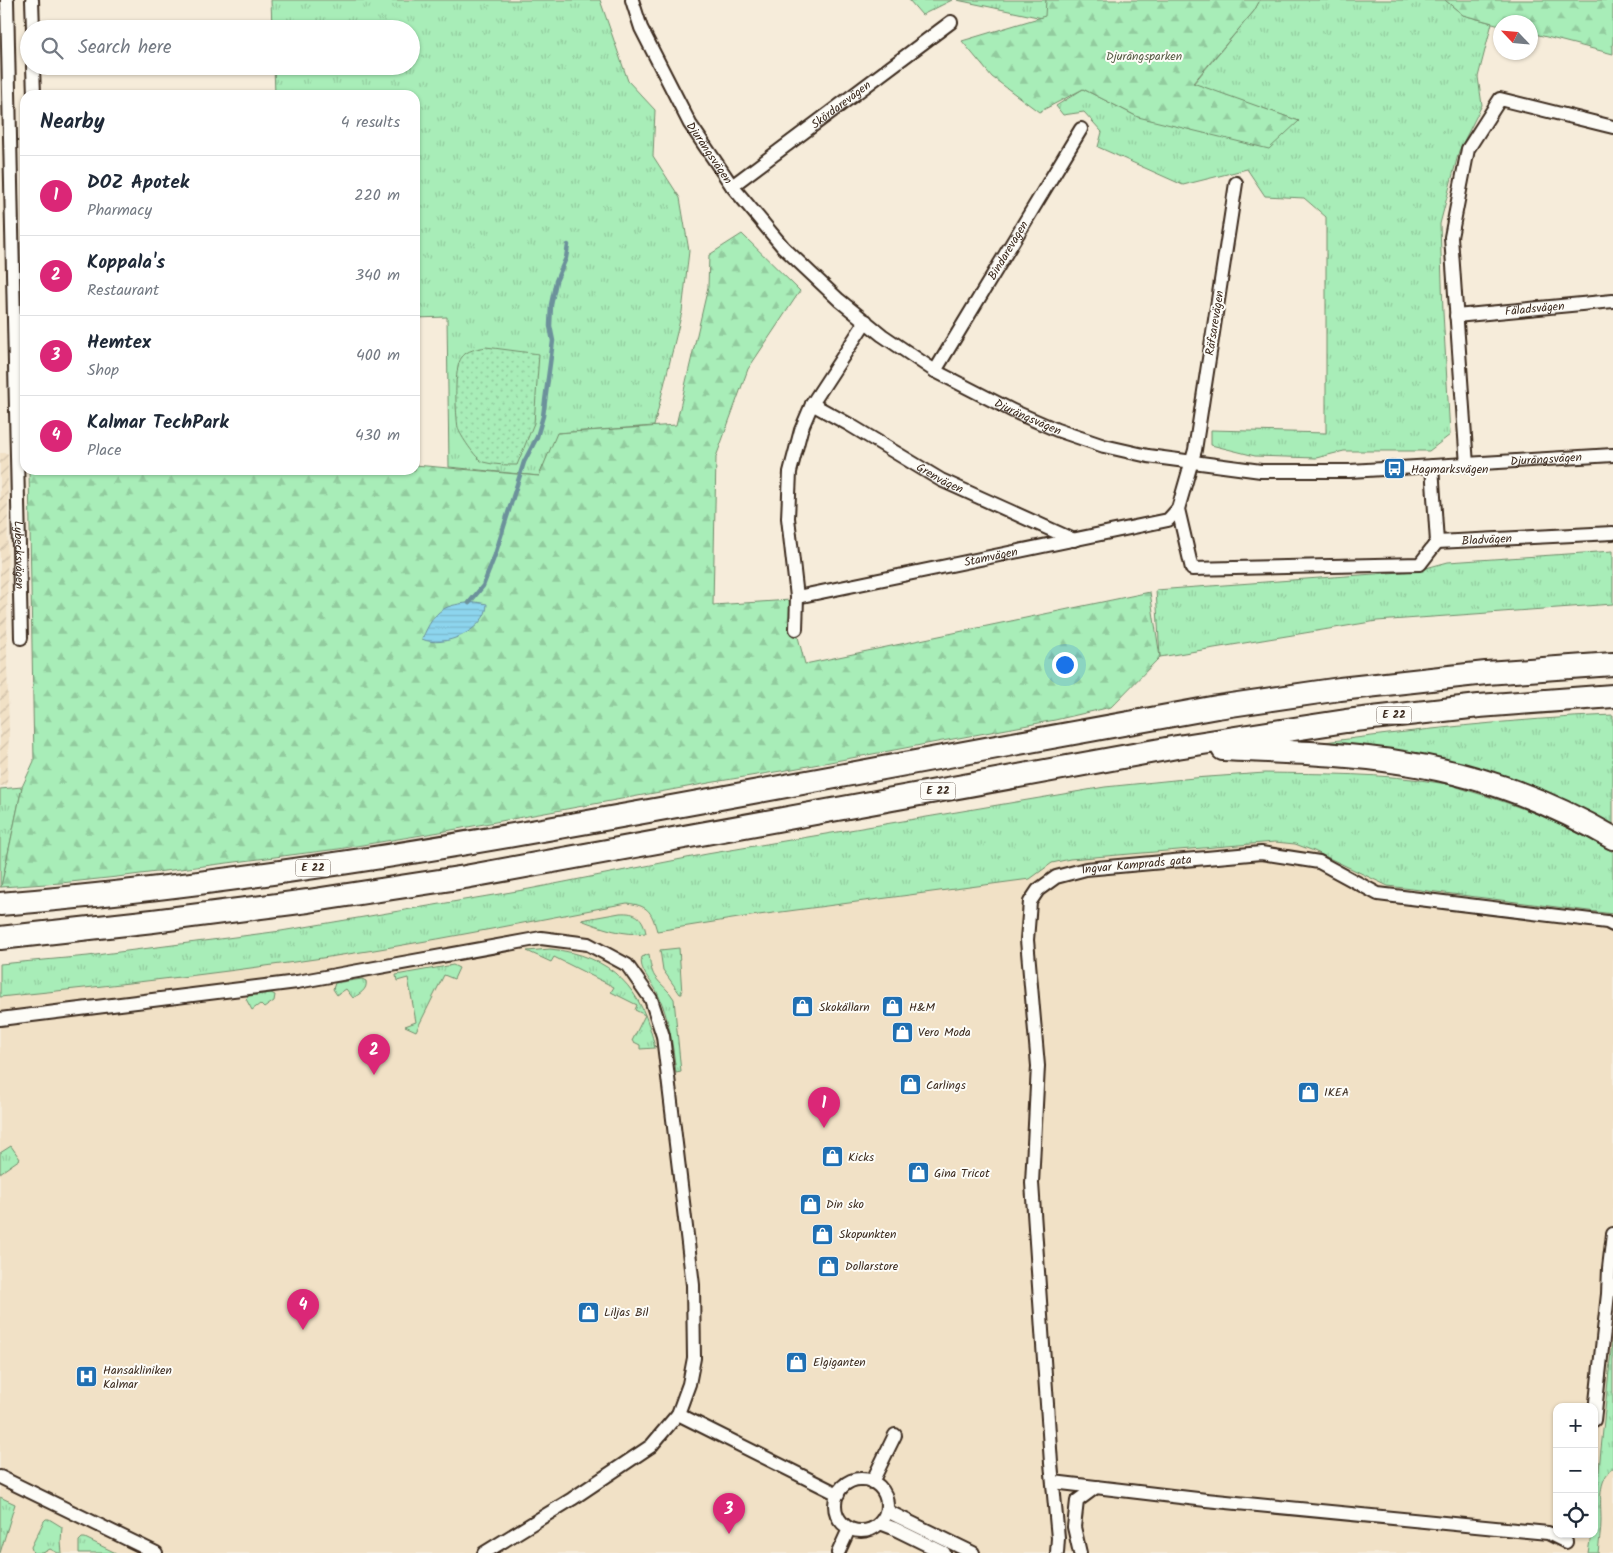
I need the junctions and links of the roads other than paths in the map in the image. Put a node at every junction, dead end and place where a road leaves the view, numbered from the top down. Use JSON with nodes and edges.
{"nodes":[{"id":1,"x":6,"y":0,"type":"edge"},
{"id":2,"x":32,"y":0,"type":"edge"},
{"id":3,"x":632,"y":0,"type":"edge"},
{"id":4,"x":32,"y":20,"type":"edge"},
{"id":5,"x":950,"y":22,"type":"dead end"},
{"id":6,"x":33,"y":75,"type":"edge"},
{"id":7,"x":34,"y":90,"type":"edge"},
{"id":8,"x":1613,"y":127,"type":"edge"},
{"id":9,"x":1081,"y":129,"type":"dead end"},
{"id":10,"x":1236,"y":183,"type":"dead end"},
{"id":11,"x":732,"y":186,"type":"junction"},
{"id":12,"x":1613,"y":301,"type":"edge"},
{"id":13,"x":1456,"y":316,"type":"junction"},
{"id":14,"x":866,"y":321,"type":"junction"},
{"id":15,"x":935,"y":371,"type":"junction"},
{"id":16,"x":20,"y":404,"type":"edge"},
{"id":17,"x":812,"y":404,"type":"junction"},
{"id":18,"x":15,"y":411,"type":"junction"},
{"id":19,"x":1613,"y":455,"type":"edge"},
{"id":20,"x":1191,"y":462,"type":"junction"},
{"id":21,"x":1467,"y":465,"type":"junction"},
{"id":22,"x":1432,"y":466,"type":"junction"},
{"id":23,"x":1178,"y":509,"type":"junction"},
{"id":24,"x":1613,"y":533,"type":"edge"},
{"id":25,"x":1074,"y":540,"type":"junction"},
{"id":26,"x":1437,"y":542,"type":"junction"},
{"id":27,"x":797,"y":597,"type":"junction"},
{"id":28,"x":796,"y":629,"type":"dead end"},
{"id":29,"x":21,"y":638,"type":"dead end"},
{"id":30,"x":1613,"y":664,"type":"edge"},
{"id":31,"x":1613,"y":696,"type":"edge"},
{"id":32,"x":1177,"y":747,"type":"junction"},
{"id":33,"x":1613,"y":838,"type":"edge"},
{"id":34,"x":2,"y":904,"type":"edge"},
{"id":35,"x":1613,"y":925,"type":"edge"},
{"id":36,"x":0,"y":938,"type":"edge"},
{"id":37,"x":0,"y":1019,"type":"edge"},
{"id":38,"x":1613,"y":1234,"type":"edge"},
{"id":39,"x":1596,"y":1403,"type":"edge"},
{"id":40,"x":678,"y":1414,"type":"junction"},
{"id":41,"x":895,"y":1435,"type":"dead end"},
{"id":42,"x":0,"y":1477,"type":"edge"},
{"id":43,"x":872,"y":1482,"type":"junction"},
{"id":44,"x":1053,"y":1482,"type":"junction"},
{"id":45,"x":1096,"y":1487,"type":"junction"},
{"id":46,"x":838,"y":1494,"type":"junction"},
{"id":47,"x":886,"y":1509,"type":"junction"},
{"id":48,"x":880,"y":1523,"type":"junction"},
{"id":49,"x":850,"y":1529,"type":"junction"},
{"id":50,"x":1570,"y":1543,"type":"edge"},
{"id":51,"x":156,"y":1553,"type":"edge"},
{"id":52,"x":484,"y":1553,"type":"edge"},
{"id":53,"x":838,"y":1553,"type":"edge"},
{"id":54,"x":944,"y":1553,"type":"edge"},
{"id":55,"x":973,"y":1553,"type":"edge"},
{"id":56,"x":1057,"y":1553,"type":"edge"},
{"id":57,"x":1080,"y":1553,"type":"edge"}],
"edges":[{"from":1,"to":18,"type":"street","name":"Lybecksvägen"},
{"from":2,"to":4,"type":"street"},
{"from":3,"to":11,"type":"street","name":"Djurängsvägen"},
{"from":5,"to":11,"type":"street","name":"Skördarevägen"},
{"from":6,"to":7,"type":"street"},
{"from":8,"to":13,"type":"street"},
{"from":9,"to":15,"type":"street","name":"Bindarevägen"},
{"from":10,"to":20,"type":"street","name":"Räfsarevägen"},
{"from":11,"to":14,"type":"street","name":"Djurängsvägen"},
{"from":12,"to":13,"type":"street","name":"Fäladsvägen"},
{"from":13,"to":21,"type":"street"},
{"from":14,"to":15,"type":"street","name":"Djurängsvägen"},
{"from":14,"to":17,"type":"street"},
{"from":15,"to":20,"type":"street","name":"Djurängsvägen"},
{"from":16,"to":18,"type":"street"},
{"from":17,"to":25,"type":"street","name":"Grenvägen"},
{"from":17,"to":27,"type":"street"},
{"from":18,"to":29,"type":"street","name":"Lybecksvägen"},
{"from":19,"to":21,"type":"street","name":"Djurängsvägen"},
{"from":20,"to":22,"type":"street","name":"Djurängsvägen"},
{"from":20,"to":23,"type":"street"},
{"from":21,"to":22,"type":"street","name":"Djurängsvägen"},
{"from":22,"to":26,"type":"street"},
{"from":23,"to":25,"type":"street","name":"Stamvägen"},
{"from":23,"to":26,"type":"street"},
{"from":24,"to":26,"type":"street","name":"Bladvägen"},
{"from":25,"to":27,"type":"street","name":"Stamvägen"},
{"from":27,"to":28,"type":"street"},
{"from":30,"to":34,"type":"highway","number":"E 22"},
{"from":31,"to":32,"type":"highway","number":"E 22"},
{"from":32,"to":33,"type":"highway"},
{"from":32,"to":36,"type":"highway","number":"E 22"},
{"from":35,"to":44,"type":"street","name":"Ingvar Kamprads gata"},
{"from":37,"to":40,"type":"street"},
{"from":38,"to":39,"type":"street"},
{"from":40,"to":46,"type":"street"},
{"from":40,"to":52,"type":"street"},
{"from":41,"to":43,"type":"street"},
{"from":42,"to":51,"type":"street"},
{"from":43,"to":46,"type":"street"},
{"from":43,"to":47,"type":"street"},
{"from":44,"to":45,"type":"street"},
{"from":44,"to":56,"type":"street","name":"Ingvar Kamprads gata"},
{"from":45,"to":50,"type":"street"},
{"from":45,"to":57,"type":"street"},
{"from":46,"to":49,"type":"street"},
{"from":47,"to":48,"type":"street"},
{"from":47,"to":55,"type":"street"},
{"from":48,"to":49,"type":"street"},
{"from":48,"to":54,"type":"street"},
{"from":49,"to":53,"type":"street"}]}
